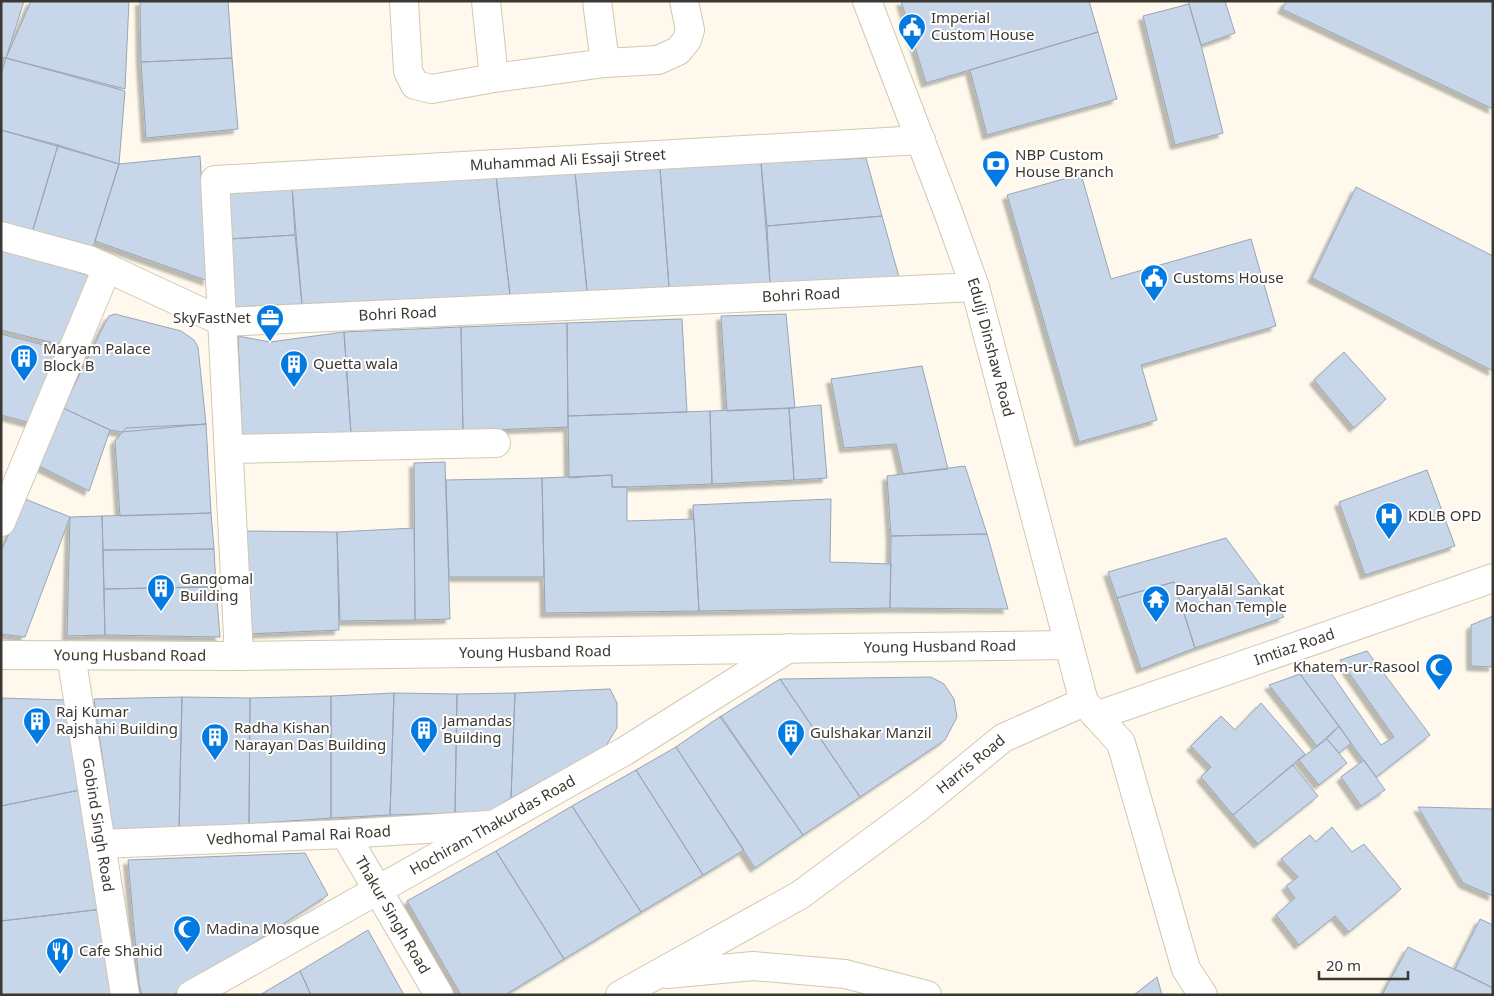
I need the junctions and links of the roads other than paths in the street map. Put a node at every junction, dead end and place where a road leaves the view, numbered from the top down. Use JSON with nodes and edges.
{"nodes":[{"id":1,"x":404,"y":1,"type":"edge"},
{"id":2,"x":486,"y":1,"type":"edge"},
{"id":3,"x":598,"y":1,"type":"edge"},
{"id":4,"x":684,"y":1,"type":"edge"},
{"id":5,"x":867,"y":1,"type":"edge"},
{"id":6,"x":605,"y":63,"type":"junction"},
{"id":7,"x":494,"y":78,"type":"junction"},
{"id":8,"x":921,"y":140,"type":"junction"},
{"id":9,"x":1,"y":236,"type":"edge"},
{"id":10,"x":107,"y":268,"type":"junction"},
{"id":11,"x":975,"y":287,"type":"junction"},
{"id":12,"x":223,"y":322,"type":"junction"},
{"id":13,"x":496,"y":444,"type":"dead end"},
{"id":14,"x":229,"y":449,"type":"junction"},
{"id":15,"x":1,"y":522,"type":"edge"},
{"id":16,"x":1493,"y":578,"type":"edge"},
{"id":17,"x":1068,"y":645,"type":"junction"},
{"id":18,"x":790,"y":648,"type":"junction"},
{"id":19,"x":1,"y":655,"type":"edge"},
{"id":20,"x":71,"y":656,"type":"junction"},
{"id":21,"x":239,"y":656,"type":"junction"},
{"id":22,"x":1090,"y":709,"type":"junction"},
{"id":23,"x":496,"y":824,"type":"junction"},
{"id":24,"x":345,"y":834,"type":"junction"},
{"id":25,"x":101,"y":844,"type":"junction"},
{"id":26,"x":378,"y":891,"type":"junction"},
{"id":27,"x":656,"y":975,"type":"junction"},
{"id":28,"x":126,"y":995,"type":"edge"},
{"id":29,"x":191,"y":995,"type":"edge"},
{"id":30,"x":439,"y":995,"type":"edge"},
{"id":31,"x":620,"y":995,"type":"edge"},
{"id":32,"x":927,"y":995,"type":"edge"},
{"id":33,"x":1202,"y":995,"type":"edge"}],
"edges":[{"from":1,"to":7,"type":"street"},
{"from":2,"to":7,"type":"street"},
{"from":3,"to":6,"type":"street"},
{"from":4,"to":6,"type":"street"},
{"from":5,"to":8,"type":"street","name":"Edulji Dinshaw Road"},
{"from":6,"to":7,"type":"street"},
{"from":8,"to":11,"type":"street","name":"Edulji Dinshaw Road"},
{"from":8,"to":12,"type":"street","name":"Muhammad Ali Essaji Street"},
{"from":9,"to":10,"type":"street","name":"Bohri Road"},
{"from":10,"to":12,"type":"street","name":"Bohri Road"},
{"from":10,"to":15,"type":"street"},
{"from":11,"to":12,"type":"street","name":"Bohri Road"},
{"from":11,"to":17,"type":"street","name":"Edulji Dinshaw Road"},
{"from":12,"to":14,"type":"street"},
{"from":13,"to":14,"type":"street"},
{"from":14,"to":21,"type":"street"},
{"from":16,"to":22,"type":"street","name":"Imtiaz Road"},
{"from":17,"to":18,"type":"street","name":"Young Husband Road"},
{"from":17,"to":22,"type":"street","name":"Edulji Dinshaw Road"},
{"from":18,"to":21,"type":"street","name":"Young Husband Road"},
{"from":18,"to":23,"type":"street","name":"Hochiram Thakurdas Road"},
{"from":19,"to":20,"type":"street","name":"Young Husband Road"},
{"from":20,"to":21,"type":"street","name":"Young Husband Road"},
{"from":20,"to":25,"type":"street","name":"Gobind Singh Road"},
{"from":22,"to":27,"type":"street","name":"Harris Road"},
{"from":22,"to":33,"type":"street"},
{"from":23,"to":24,"type":"street","name":"Vedhomal Pamal Rai Road"},
{"from":23,"to":26,"type":"street","name":"Hochiram Thakurdas Road"},
{"from":24,"to":25,"type":"street","name":"Vedhomal Pamal Rai Road"},
{"from":24,"to":26,"type":"street","name":"Thakur Singh Road"},
{"from":25,"to":28,"type":"street","name":"Gobind Singh Road"},
{"from":26,"to":29,"type":"street","name":"Hochiram Thakurdas Road"},
{"from":26,"to":30,"type":"street","name":"Thakur Singh Road"},
{"from":27,"to":31,"type":"street","name":"Harris Road"},
{"from":27,"to":32,"type":"street"}]}
